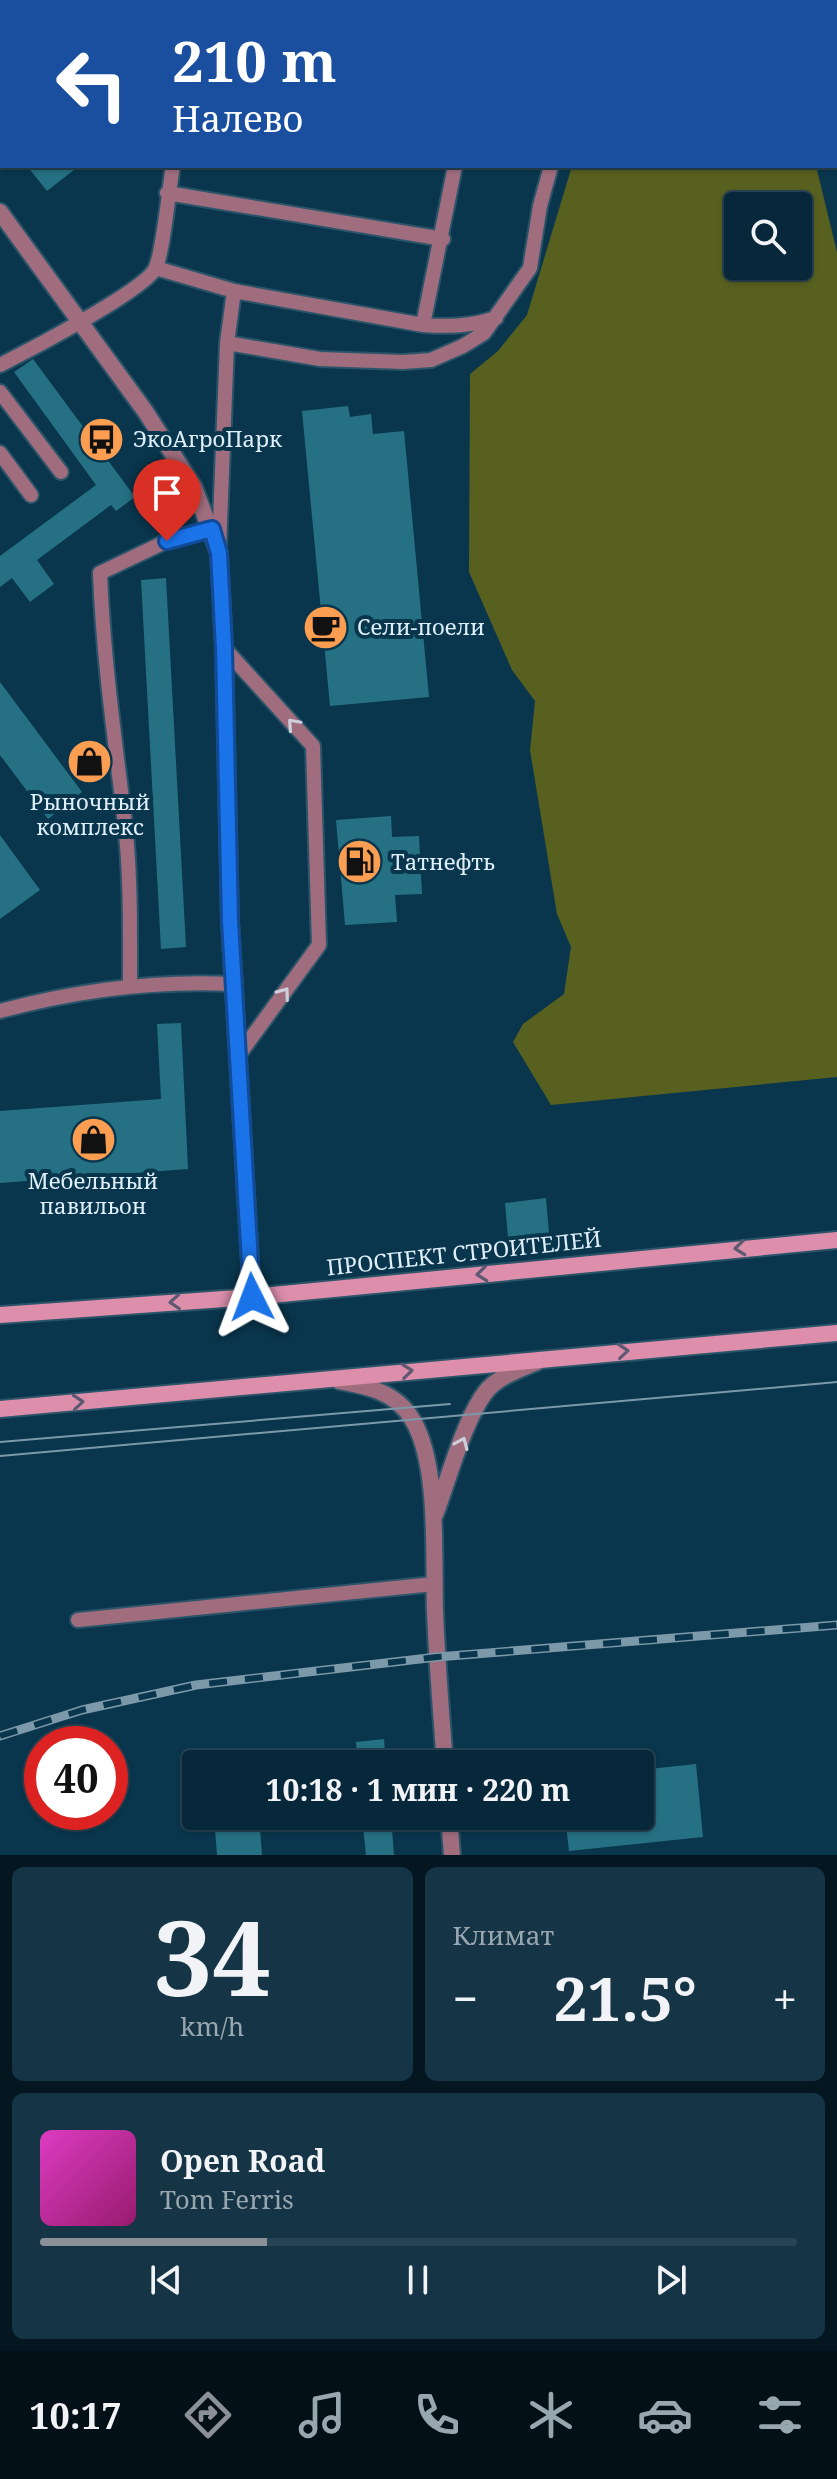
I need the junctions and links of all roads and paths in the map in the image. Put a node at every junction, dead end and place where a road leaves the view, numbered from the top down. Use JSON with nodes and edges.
{"nodes":[{"id":1,"x":173,"y":168,"type":"edge"},
{"id":2,"x":455,"y":168,"type":"edge"},
{"id":3,"x":550,"y":168,"type":"edge"},
{"id":4,"x":167,"y":193,"type":"junction"},
{"id":5,"x":0,"y":212,"type":"edge"},
{"id":6,"x":443,"y":239,"type":"junction"},
{"id":7,"x":156,"y":268,"type":"junction"},
{"id":8,"x":234,"y":291,"type":"junction"},
{"id":9,"x":497,"y":318,"type":"junction"},
{"id":10,"x":80,"y":322,"type":"junction"},
{"id":11,"x":423,"y":325,"type":"junction"},
{"id":12,"x":227,"y":343,"type":"junction"},
{"id":13,"x":0,"y":365,"type":"edge"},
{"id":14,"x":0,"y":392,"type":"edge"},
{"id":15,"x":0,"y":453,"type":"edge"},
{"id":16,"x":61,"y":472,"type":"dead end"},
{"id":17,"x":31,"y":495,"type":"dead end"},
{"id":18,"x":212,"y":529,"type":"junction"},
{"id":19,"x":219,"y":553,"type":"junction"},
{"id":20,"x":224,"y":648,"type":"junction"},
{"id":21,"x":233,"y":984,"type":"junction"},
{"id":22,"x":130,"y":985,"type":"junction"},
{"id":23,"x":0,"y":1011,"type":"edge"},
{"id":24,"x":238,"y":1056,"type":"junction"},
{"id":25,"x":818,"y":1240,"type":"junction"},
{"id":26,"x":837,"y":1240,"type":"edge"},
{"id":27,"x":837,"y":1250,"type":"edge"},
{"id":28,"x":252,"y":1297,"type":"junction"},
{"id":29,"x":0,"y":1315,"type":"edge"},
{"id":30,"x":837,"y":1320,"type":"edge"},
{"id":31,"x":837,"y":1333,"type":"edge"},
{"id":32,"x":811,"y":1335,"type":"junction"},
{"id":33,"x":546,"y":1358,"type":"junction"},
{"id":34,"x":329,"y":1379,"type":"junction"},
{"id":35,"x":0,"y":1409,"type":"edge"},
{"id":36,"x":435,"y":1516,"type":"junction"},
{"id":37,"x":434,"y":1584,"type":"junction"},
{"id":38,"x":78,"y":1620,"type":"dead end"},
{"id":39,"x":444,"y":1750,"type":"edge"},
{"id":40,"x":450,"y":1830,"type":"edge"},
{"id":41,"x":452,"y":1855,"type":"edge"}],
"edges":[{"from":1,"to":4,"type":"lane"},
{"from":2,"to":6,"type":"lane"},
{"from":3,"to":9,"type":"lane"},
{"from":4,"to":6,"type":"lane"},
{"from":4,"to":7,"type":"lane"},
{"from":5,"to":10,"type":"street"},
{"from":6,"to":11,"type":"lane"},
{"from":7,"to":8,"type":"lane"},
{"from":7,"to":10,"type":"lane"},
{"from":8,"to":11,"type":"lane"},
{"from":8,"to":12,"type":"lane"},
{"from":9,"to":11,"type":"lane"},
{"from":9,"to":12,"type":"lane"},
{"from":10,"to":13,"type":"lane"},
{"from":10,"to":18,"type":"street"},
{"from":12,"to":19,"type":"lane"},
{"from":14,"to":16,"type":"lane"},
{"from":15,"to":17,"type":"lane"},
{"from":18,"to":19,"type":"street"},
{"from":18,"to":22,"type":"lane"},
{"from":19,"to":20,"type":"street"},
{"from":20,"to":21,"type":"street"},
{"from":24,"to":20,"type":"lane","one_way":true},
{"from":21,"to":22,"type":"lane"},
{"from":21,"to":24,"type":"street"},
{"from":22,"to":23,"type":"lane"},
{"from":24,"to":28,"type":"street"},
{"from":25,"to":26,"type":"main road","name":"ПРОСПЕКТ СТРОИТЕЛЕЙ"},
{"from":25,"to":27,"type":"main road"},
{"from":25,"to":28,"type":"main road","name":"ПРОСПЕКТ СТРОИТЕЛЕЙ","one_way":true},
{"from":28,"to":29,"type":"main road","name":"ПРОСПЕКТ СТРОИТЕЛЕЙ","one_way":true},
{"from":30,"to":32,"type":"main road"},
{"from":31,"to":32,"type":"main road"},
{"from":33,"to":32,"type":"main road","one_way":true},
{"from":34,"to":33,"type":"main road","one_way":true},
{"from":36,"to":33,"type":"street","one_way":true},
{"from":35,"to":34,"type":"main road","one_way":true},
{"from":34,"to":36,"type":"street"},
{"from":36,"to":37,"type":"street"},
{"from":37,"to":38,"type":"lane"},
{"from":37,"to":39,"type":"street"},
{"from":40,"to":41,"type":"street"}]}
